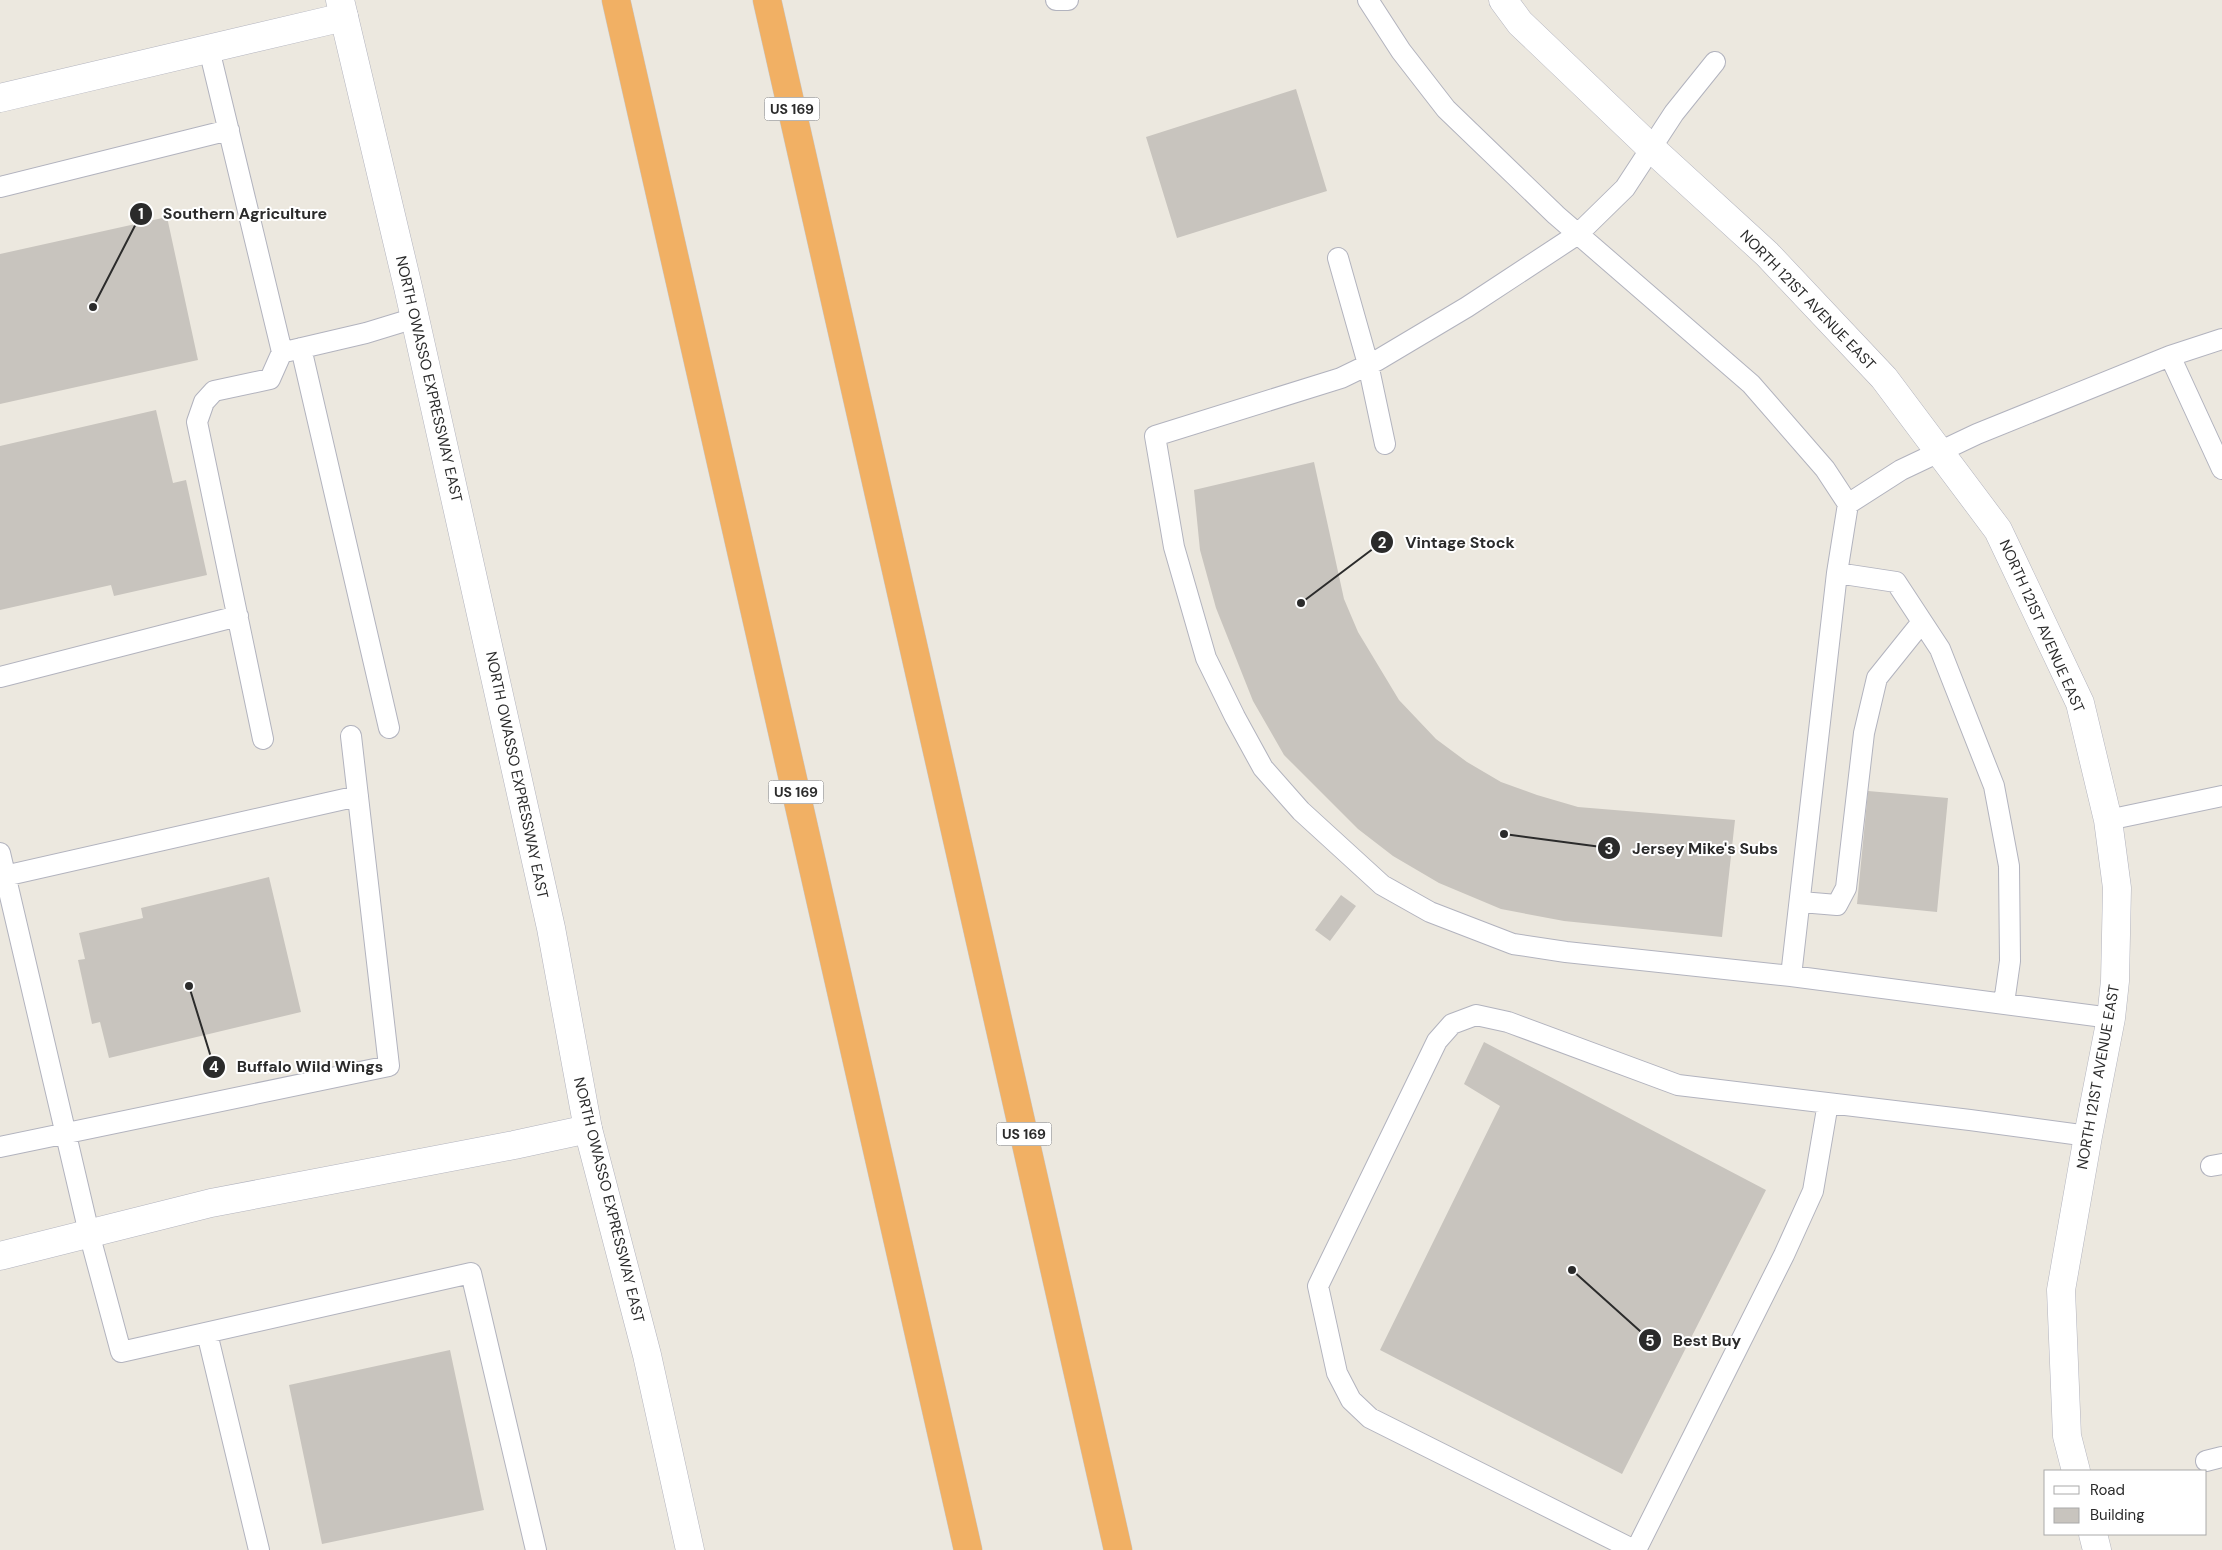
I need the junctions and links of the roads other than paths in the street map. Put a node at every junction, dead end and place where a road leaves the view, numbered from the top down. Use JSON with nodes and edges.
{"nodes":[{"id":1,"x":616,"y":0,"type":"edge"},
{"id":2,"x":767,"y":0,"type":"edge"},
{"id":3,"x":1056,"y":0,"type":"edge"},
{"id":4,"x":1068,"y":0,"type":"edge"},
{"id":5,"x":1368,"y":0,"type":"edge"},
{"id":6,"x":1503,"y":0,"type":"edge"},
{"id":7,"x":342,"y":9,"type":"edge"},
{"id":8,"x":209,"y":48,"type":"junction"},
{"id":9,"x":1715,"y":62,"type":"dead end"},
{"id":10,"x":0,"y":98,"type":"edge"},
{"id":11,"x":229,"y":130,"type":"junction"},
{"id":12,"x":1651,"y":148,"type":"junction"},
{"id":13,"x":0,"y":187,"type":"edge"},
{"id":14,"x":1578,"y":234,"type":"junction"},
{"id":15,"x":1338,"y":258,"type":"dead end"},
{"id":16,"x":415,"y":318,"type":"junction"},
{"id":17,"x":2222,"y":339,"type":"edge"},
{"id":18,"x":292,"y":350,"type":"junction"},
{"id":19,"x":2170,"y":356,"type":"junction"},
{"id":20,"x":1368,"y":364,"type":"junction"},
{"id":21,"x":1385,"y":444,"type":"dead end"},
{"id":22,"x":1941,"y":451,"type":"junction"},
{"id":23,"x":2222,"y":469,"type":"edge"},
{"id":24,"x":1848,"y":504,"type":"junction"},
{"id":25,"x":1837,"y":573,"type":"junction"},
{"id":26,"x":238,"y":616,"type":"junction"},
{"id":27,"x":1922,"y":622,"type":"junction"},
{"id":28,"x":0,"y":677,"type":"edge"},
{"id":29,"x":389,"y":728,"type":"dead end"},
{"id":30,"x":351,"y":736,"type":"dead end"},
{"id":31,"x":264,"y":739,"type":"dead end"},
{"id":32,"x":358,"y":796,"type":"junction"},
{"id":33,"x":2222,"y":796,"type":"edge"},
{"id":34,"x":2108,"y":820,"type":"junction"},
{"id":35,"x":0,"y":853,"type":"edge"},
{"id":36,"x":3,"y":876,"type":"edge"},
{"id":37,"x":1801,"y":902,"type":"junction"},
{"id":38,"x":1791,"y":976,"type":"junction"},
{"id":39,"x":2004,"y":1003,"type":"junction"},
{"id":40,"x":2111,"y":1018,"type":"junction"},
{"id":41,"x":1828,"y":1104,"type":"junction"},
{"id":42,"x":588,"y":1129,"type":"junction"},
{"id":43,"x":65,"y":1133,"type":"junction"},
{"id":44,"x":2088,"y":1136,"type":"junction"},
{"id":45,"x":0,"y":1147,"type":"edge"},
{"id":46,"x":89,"y":1233,"type":"junction"},
{"id":47,"x":0,"y":1256,"type":"edge"},
{"id":48,"x":207,"y":1333,"type":"junction"},
{"id":49,"x":2076,"y":1470,"type":"edge"},
{"id":50,"x":2093,"y":1535,"type":"edge"},
{"id":51,"x":259,"y":1550,"type":"edge"},
{"id":52,"x":536,"y":1550,"type":"edge"},
{"id":53,"x":690,"y":1550,"type":"edge"},
{"id":54,"x":968,"y":1550,"type":"edge"},
{"id":55,"x":1118,"y":1550,"type":"edge"},
{"id":56,"x":1635,"y":1550,"type":"edge"},
{"id":57,"x":2097,"y":1550,"type":"edge"}],
"edges":[{"from":1,"to":54,"type":"highway","number":"US 169"},
{"from":2,"to":55,"type":"highway","number":"US 169"},
{"from":3,"to":4,"type":"lane"},
{"from":5,"to":14,"type":"lane"},
{"from":6,"to":12,"type":"street","name":"NORTH 121ST AVENUE EAST"},
{"from":7,"to":8,"type":"street"},
{"from":7,"to":16,"type":"street","name":"NORTH OWASSO EXPRESSWAY EAST"},
{"from":8,"to":10,"type":"street"},
{"from":8,"to":11,"type":"lane"},
{"from":9,"to":12,"type":"lane"},
{"from":11,"to":13,"type":"lane"},
{"from":11,"to":18,"type":"lane"},
{"from":12,"to":14,"type":"lane"},
{"from":12,"to":22,"type":"street","name":"NORTH 121ST AVENUE EAST"},
{"from":14,"to":20,"type":"lane"},
{"from":14,"to":24,"type":"lane"},
{"from":15,"to":20,"type":"lane"},
{"from":16,"to":18,"type":"lane"},
{"from":16,"to":42,"type":"street","name":"NORTH OWASSO EXPRESSWAY EAST"},
{"from":17,"to":19,"type":"lane"},
{"from":18,"to":26,"type":"lane"},
{"from":18,"to":29,"type":"lane"},
{"from":19,"to":22,"type":"lane"},
{"from":19,"to":23,"type":"lane"},
{"from":20,"to":21,"type":"lane"},
{"from":20,"to":38,"type":"lane"},
{"from":22,"to":24,"type":"lane"},
{"from":22,"to":34,"type":"street","name":"NORTH 121ST AVENUE EAST"},
{"from":24,"to":25,"type":"lane"},
{"from":25,"to":27,"type":"lane"},
{"from":25,"to":37,"type":"lane"},
{"from":26,"to":28,"type":"lane"},
{"from":26,"to":31,"type":"lane"},
{"from":27,"to":37,"type":"lane"},
{"from":27,"to":39,"type":"lane"},
{"from":30,"to":32,"type":"lane"},
{"from":32,"to":36,"type":"lane"},
{"from":32,"to":43,"type":"lane"},
{"from":33,"to":34,"type":"lane"},
{"from":34,"to":40,"type":"street","name":"NORTH 121ST AVENUE EAST"},
{"from":35,"to":36,"type":"lane"},
{"from":36,"to":43,"type":"lane"},
{"from":37,"to":38,"type":"lane"},
{"from":38,"to":39,"type":"lane"},
{"from":39,"to":40,"type":"lane"},
{"from":40,"to":44,"type":"street","name":"NORTH 121ST AVENUE EAST"},
{"from":41,"to":44,"type":"lane"},
{"from":41,"to":56,"type":"lane"},
{"from":41,"to":56,"type":"lane"},
{"from":42,"to":46,"type":"street"},
{"from":42,"to":53,"type":"street","name":"NORTH OWASSO EXPRESSWAY EAST"},
{"from":43,"to":45,"type":"lane"},
{"from":43,"to":46,"type":"lane"},
{"from":44,"to":49,"type":"street","name":"NORTH 121ST AVENUE EAST"},
{"from":46,"to":47,"type":"street"},
{"from":46,"to":48,"type":"lane"},
{"from":48,"to":51,"type":"lane"},
{"from":48,"to":52,"type":"lane"},
{"from":50,"to":57,"type":"street"}]}
